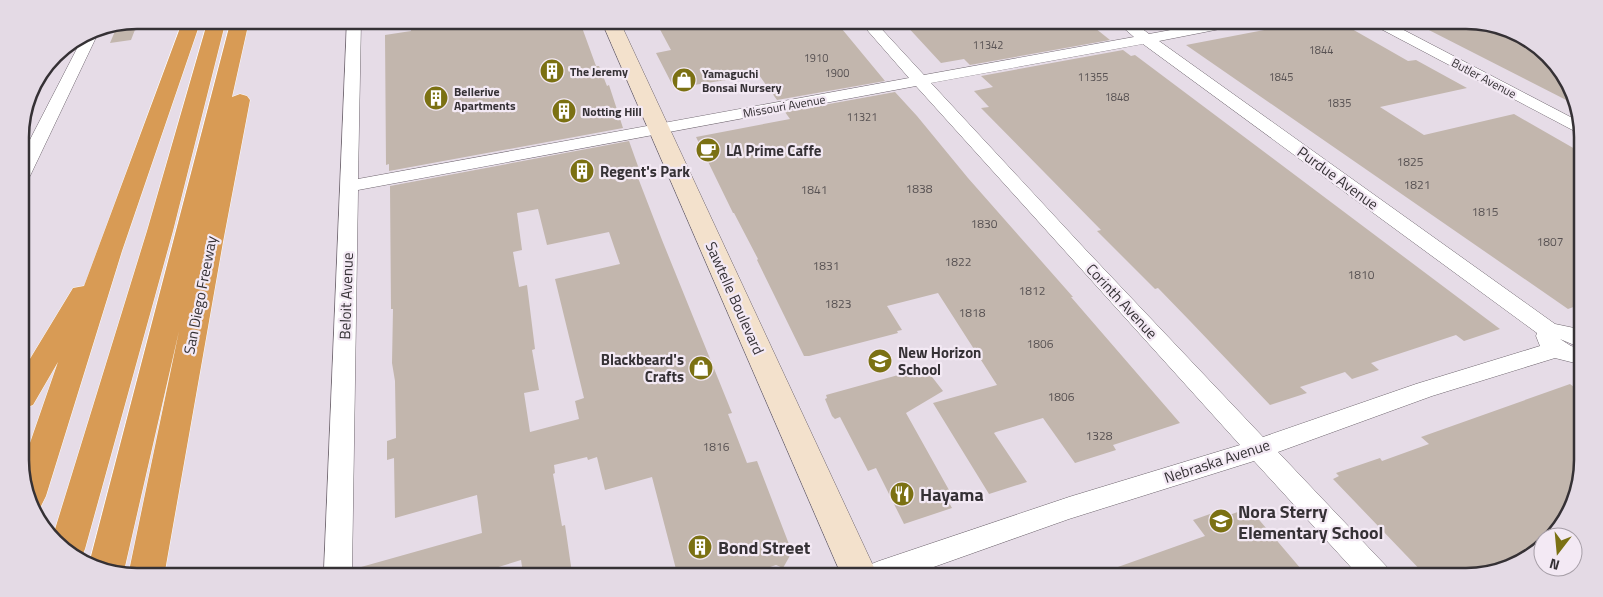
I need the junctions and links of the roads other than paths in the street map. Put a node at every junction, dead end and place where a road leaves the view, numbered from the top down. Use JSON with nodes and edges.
{"nodes":[{"id":1,"x":189,"y":29,"type":"edge"},
{"id":2,"x":215,"y":29,"type":"edge"},
{"id":3,"x":238,"y":29,"type":"edge"},
{"id":4,"x":256,"y":29,"type":"edge"},
{"id":5,"x":354,"y":29,"type":"edge"},
{"id":6,"x":614,"y":29,"type":"edge"},
{"id":7,"x":873,"y":29,"type":"edge"},
{"id":8,"x":1133,"y":29,"type":"edge"},
{"id":9,"x":1199,"y":29,"type":"edge"},
{"id":10,"x":1392,"y":29,"type":"edge"},
{"id":11,"x":1146,"y":39,"type":"junction"},
{"id":12,"x":89,"y":40,"type":"edge"},
{"id":13,"x":921,"y":81,"type":"junction"},
{"id":14,"x":1573,"y":125,"type":"edge"},
{"id":15,"x":658,"y":129,"type":"junction"},
{"id":16,"x":29,"y":158,"type":"edge"},
{"id":17,"x":349,"y":186,"type":"junction"},
{"id":18,"x":109,"y":251,"type":"junction"},
{"id":19,"x":1566,"y":344,"type":"edge"},
{"id":20,"x":29,"y":385,"type":"edge"},
{"id":21,"x":1258,"y":448,"type":"junction"},
{"id":22,"x":32,"y":486,"type":"edge"},
{"id":23,"x":69,"y":543,"type":"edge"},
{"id":24,"x":108,"y":564,"type":"edge"},
{"id":25,"x":150,"y":568,"type":"edge"},
{"id":26,"x":338,"y":568,"type":"edge"},
{"id":27,"x":856,"y":568,"type":"edge"},
{"id":28,"x":896,"y":568,"type":"edge"},
{"id":29,"x":1370,"y":568,"type":"edge"}],
"edges":[{"from":1,"to":18,"type":"highway"},
{"from":2,"to":23,"type":"highway"},
{"from":3,"to":24,"type":"highway"},
{"from":4,"to":25,"type":"highway","name":"San Diego Freeway"},
{"from":5,"to":17,"type":"street","name":"Beloit Avenue"},
{"from":6,"to":15,"type":"street","name":"Sawtelle Boulevard"},
{"from":7,"to":13,"type":"street","name":"Corinth Avenue"},
{"from":8,"to":11,"type":"street","name":"Purdue Avenue"},
{"from":9,"to":11,"type":"street","name":"Missouri Avenue"},
{"from":10,"to":14,"type":"street","name":"Butler Avenue"},
{"from":11,"to":13,"type":"street","name":"Missouri Avenue"},
{"from":11,"to":19,"type":"street","name":"Purdue Avenue"},
{"from":12,"to":16,"type":"street"},
{"from":13,"to":15,"type":"street","name":"Missouri Avenue"},
{"from":13,"to":21,"type":"street","name":"Corinth Avenue"},
{"from":15,"to":17,"type":"street","name":"Missouri Avenue"},
{"from":15,"to":27,"type":"street","name":"Sawtelle Boulevard"},
{"from":17,"to":26,"type":"street","name":"Beloit Avenue"},
{"from":18,"to":20,"type":"highway"},
{"from":18,"to":22,"type":"highway"},
{"from":19,"to":21,"type":"street","name":"Nebraska Avenue"},
{"from":21,"to":28,"type":"street","name":"Nebraska Avenue"},
{"from":21,"to":29,"type":"street","name":"Corinth Avenue"}]}
